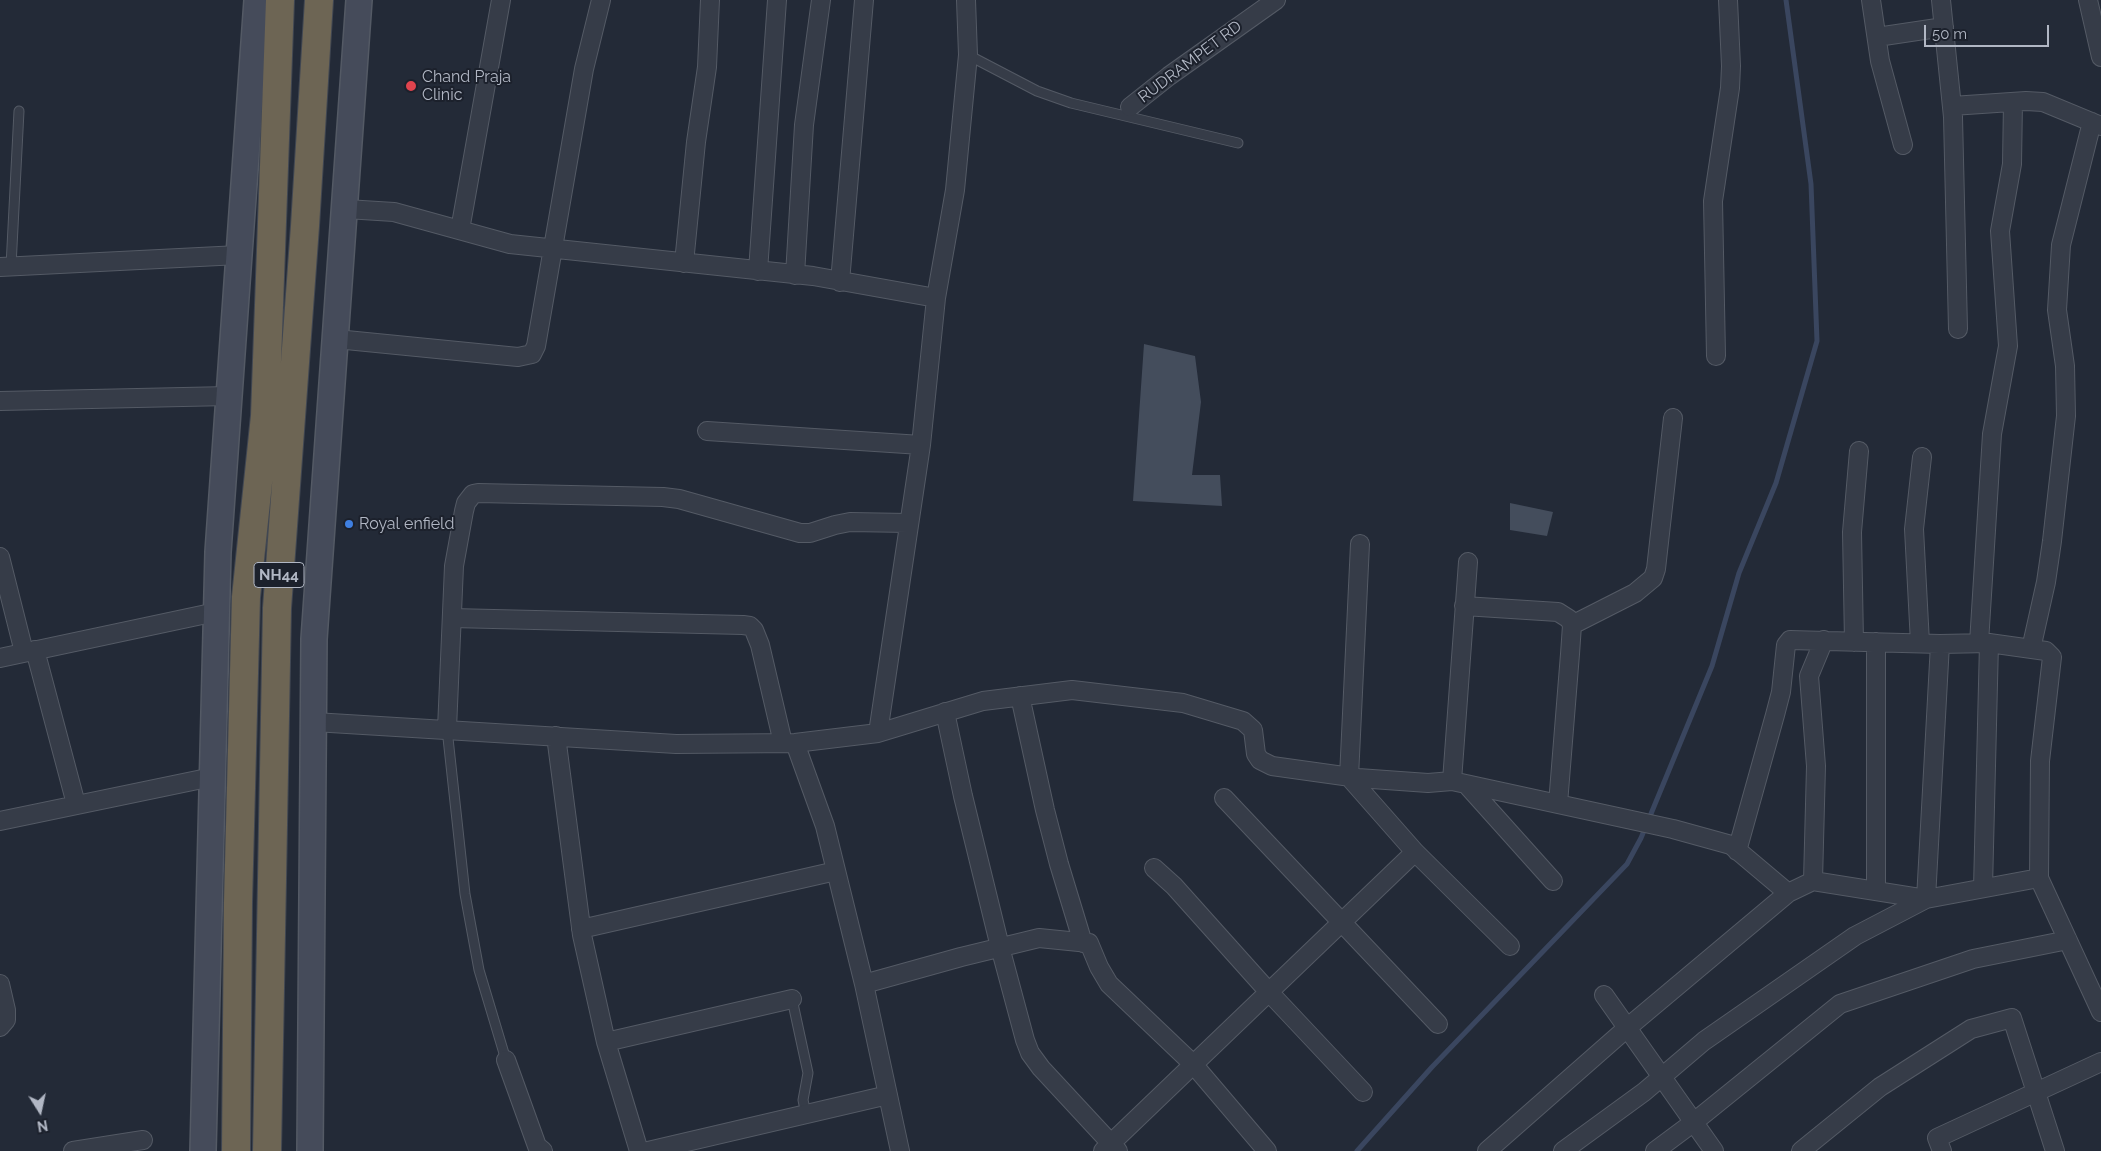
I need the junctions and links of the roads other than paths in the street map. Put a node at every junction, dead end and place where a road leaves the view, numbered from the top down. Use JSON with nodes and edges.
{"nodes":[{"id":1,"x":257,"y":0,"type":"edge"},
{"id":2,"x":280,"y":0,"type":"edge"},
{"id":3,"x":319,"y":0,"type":"edge"},
{"id":4,"x":359,"y":0,"type":"edge"},
{"id":5,"x":501,"y":0,"type":"edge"},
{"id":6,"x":600,"y":0,"type":"edge"},
{"id":7,"x":710,"y":0,"type":"edge"},
{"id":8,"x":778,"y":0,"type":"edge"},
{"id":9,"x":821,"y":0,"type":"edge"},
{"id":10,"x":864,"y":0,"type":"edge"},
{"id":11,"x":966,"y":0,"type":"edge"},
{"id":12,"x":1276,"y":0,"type":"edge"},
{"id":13,"x":1728,"y":0,"type":"edge"},
{"id":14,"x":1871,"y":0,"type":"edge"},
{"id":15,"x":1941,"y":0,"type":"edge"},
{"id":16,"x":2093,"y":4,"type":"edge"},
{"id":17,"x":1944,"y":27,"type":"junction"},
{"id":18,"x":1877,"y":37,"type":"junction"},
{"id":19,"x":968,"y":55,"type":"junction"},
{"id":20,"x":2101,"y":57,"type":"edge"},
{"id":21,"x":2013,"y":102,"type":"junction"},
{"id":22,"x":1952,"y":106,"type":"junction"},
{"id":23,"x":1130,"y":107,"type":"dead end"},
{"id":24,"x":19,"y":111,"type":"dead end"},
{"id":25,"x":2096,"y":124,"type":"edge"},
{"id":26,"x":1238,"y":143,"type":"dead end"},
{"id":27,"x":1903,"y":145,"type":"dead end"},
{"id":28,"x":346,"y":208,"type":"junction"},
{"id":29,"x":460,"y":230,"type":"junction"},
{"id":30,"x":552,"y":249,"type":"junction"},
{"id":31,"x":239,"y":255,"type":"junction"},
{"id":32,"x":684,"y":263,"type":"junction"},
{"id":33,"x":6,"y":266,"type":"edge"},
{"id":34,"x":758,"y":271,"type":"junction"},
{"id":35,"x":795,"y":275,"type":"junction"},
{"id":36,"x":840,"y":282,"type":"junction"},
{"id":37,"x":936,"y":298,"type":"junction"},
{"id":38,"x":1958,"y":329,"type":"dead end"},
{"id":39,"x":336,"y":339,"type":"junction"},
{"id":40,"x":1716,"y":356,"type":"dead end"},
{"id":41,"x":229,"y":396,"type":"junction"},
{"id":42,"x":0,"y":401,"type":"edge"},
{"id":43,"x":1673,"y":418,"type":"dead end"},
{"id":44,"x":707,"y":432,"type":"dead end"},
{"id":45,"x":921,"y":445,"type":"junction"},
{"id":46,"x":1859,"y":452,"type":"dead end"},
{"id":47,"x":1922,"y":457,"type":"dead end"},
{"id":48,"x":908,"y":523,"type":"junction"},
{"id":49,"x":1360,"y":544,"type":"dead end"},
{"id":50,"x":0,"y":557,"type":"edge"},
{"id":51,"x":1468,"y":562,"type":"dead end"},
{"id":52,"x":1464,"y":606,"type":"junction"},
{"id":53,"x":216,"y":612,"type":"junction"},
{"id":54,"x":452,"y":618,"type":"junction"},
{"id":55,"x":1572,"y":625,"type":"junction"},
{"id":56,"x":1824,"y":640,"type":"junction"},
{"id":57,"x":1854,"y":642,"type":"junction"},
{"id":58,"x":1876,"y":642,"type":"junction"},
{"id":59,"x":1920,"y":643,"type":"junction"},
{"id":60,"x":1984,"y":643,"type":"junction"},
{"id":61,"x":1940,"y":644,"type":"junction"},
{"id":62,"x":2031,"y":649,"type":"junction"},
{"id":63,"x":30,"y":651,"type":"junction"},
{"id":64,"x":0,"y":658,"type":"edge"},
{"id":65,"x":1020,"y":696,"type":"junction"},
{"id":66,"x":945,"y":712,"type":"junction"},
{"id":67,"x":314,"y":722,"type":"junction"},
{"id":68,"x":446,"y":729,"type":"junction"},
{"id":69,"x":878,"y":733,"type":"junction"},
{"id":70,"x":556,"y":736,"type":"junction"},
{"id":71,"x":789,"y":743,"type":"junction"},
{"id":72,"x":212,"y":777,"type":"junction"},
{"id":73,"x":1350,"y":777,"type":"junction"},
{"id":74,"x":1459,"y":783,"type":"junction"},
{"id":75,"x":1224,"y":798,"type":"dead end"},
{"id":76,"x":76,"y":804,"type":"junction"},
{"id":77,"x":1558,"y":804,"type":"junction"},
{"id":78,"x":0,"y":821,"type":"edge"},
{"id":79,"x":1737,"y":851,"type":"junction"},
{"id":80,"x":1415,"y":852,"type":"junction"},
{"id":81,"x":1154,"y":868,"type":"dead end"},
{"id":82,"x":836,"y":871,"type":"junction"},
{"id":83,"x":2038,"y":878,"type":"junction"},
{"id":84,"x":1553,"y":880,"type":"dead end"},
{"id":85,"x":1813,"y":882,"type":"junction"},
{"id":86,"x":1983,"y":888,"type":"junction"},
{"id":87,"x":1876,"y":891,"type":"junction"},
{"id":88,"x":1788,"y":893,"type":"junction"},
{"id":89,"x":1926,"y":899,"type":"junction"},
{"id":90,"x":1342,"y":921,"type":"junction"},
{"id":91,"x":581,"y":929,"type":"junction"},
{"id":92,"x":2068,"y":940,"type":"junction"},
{"id":93,"x":1083,"y":942,"type":"junction"},
{"id":94,"x":1510,"y":946,"type":"dead end"},
{"id":95,"x":1000,"y":947,"type":"junction"},
{"id":96,"x":0,"y":984,"type":"edge"},
{"id":97,"x":864,"y":984,"type":"junction"},
{"id":98,"x":1268,"y":991,"type":"junction"},
{"id":99,"x":1604,"y":995,"type":"dead end"},
{"id":100,"x":792,"y":999,"type":"joint"},
{"id":101,"x":2101,"y":1012,"type":"edge"},
{"id":102,"x":1438,"y":1024,"type":"dead end"},
{"id":103,"x":0,"y":1027,"type":"edge"},
{"id":104,"x":1628,"y":1028,"type":"junction"},
{"id":105,"x":606,"y":1042,"type":"junction"},
{"id":106,"x":506,"y":1060,"type":"joint"},
{"id":107,"x":2101,"y":1062,"type":"edge"},
{"id":108,"x":1193,"y":1064,"type":"junction"},
{"id":109,"x":1662,"y":1077,"type":"junction"},
{"id":110,"x":1363,"y":1092,"type":"dead end"},
{"id":111,"x":2036,"y":1092,"type":"junction"},
{"id":112,"x":888,"y":1095,"type":"junction"},
{"id":113,"x":806,"y":1114,"type":"junction"},
{"id":114,"x":1694,"y":1122,"type":"junction"},
{"id":115,"x":144,"y":1140,"type":"dead end"},
{"id":116,"x":1110,"y":1148,"type":"edge"},
{"id":117,"x":1260,"y":1149,"type":"edge"},
{"id":118,"x":73,"y":1151,"type":"edge"},
{"id":119,"x":203,"y":1151,"type":"edge"},
{"id":120,"x":236,"y":1151,"type":"edge"},
{"id":121,"x":267,"y":1151,"type":"edge"},
{"id":122,"x":310,"y":1151,"type":"edge"},
{"id":123,"x":543,"y":1151,"type":"edge"},
{"id":124,"x":639,"y":1151,"type":"edge"},
{"id":125,"x":648,"y":1151,"type":"edge"},
{"id":126,"x":900,"y":1151,"type":"edge"},
{"id":127,"x":1487,"y":1151,"type":"edge"},
{"id":128,"x":1563,"y":1151,"type":"edge"},
{"id":129,"x":1654,"y":1151,"type":"edge"},
{"id":130,"x":1714,"y":1151,"type":"edge"},
{"id":131,"x":1801,"y":1151,"type":"edge"},
{"id":132,"x":1942,"y":1151,"type":"edge"},
{"id":133,"x":2055,"y":1151,"type":"edge"}],
"edges":[{"from":1,"to":31,"type":"street"},
{"from":2,"to":120,"type":"highway","number":"NH44"},
{"from":3,"to":121,"type":"highway","number":"NH44"},
{"from":4,"to":28,"type":"street"},
{"from":5,"to":29,"type":"street"},
{"from":6,"to":30,"type":"street"},
{"from":7,"to":32,"type":"street"},
{"from":8,"to":34,"type":"street"},
{"from":9,"to":35,"type":"street"},
{"from":10,"to":36,"type":"street"},
{"from":11,"to":19,"type":"street"},
{"from":12,"to":23,"type":"street","name":"RUDRAMPET RD"},
{"from":13,"to":40,"type":"street"},
{"from":14,"to":18,"type":"street"},
{"from":15,"to":17,"type":"street"},
{"from":16,"to":20,"type":"street"},
{"from":17,"to":18,"type":"street"},
{"from":17,"to":22,"type":"street"},
{"from":18,"to":27,"type":"street"},
{"from":19,"to":26,"type":"lane"},
{"from":19,"to":37,"type":"street"},
{"from":21,"to":22,"type":"street"},
{"from":21,"to":25,"type":"street"},
{"from":21,"to":60,"type":"street"},
{"from":22,"to":38,"type":"street"},
{"from":24,"to":33,"type":"lane"},
{"from":25,"to":62,"type":"street"},
{"from":28,"to":29,"type":"street"},
{"from":28,"to":39,"type":"street"},
{"from":29,"to":30,"type":"street"},
{"from":30,"to":32,"type":"street"},
{"from":30,"to":39,"type":"street"},
{"from":31,"to":33,"type":"street"},
{"from":31,"to":41,"type":"street"},
{"from":32,"to":34,"type":"street"},
{"from":34,"to":35,"type":"street"},
{"from":35,"to":36,"type":"street"},
{"from":36,"to":37,"type":"street"},
{"from":37,"to":45,"type":"street"},
{"from":39,"to":67,"type":"street"},
{"from":41,"to":42,"type":"street"},
{"from":41,"to":53,"type":"street"},
{"from":43,"to":55,"type":"street"},
{"from":44,"to":45,"type":"street"},
{"from":45,"to":48,"type":"street"},
{"from":46,"to":57,"type":"street"},
{"from":47,"to":59,"type":"street"},
{"from":48,"to":54,"type":"street"},
{"from":48,"to":69,"type":"street"},
{"from":49,"to":73,"type":"street"},
{"from":50,"to":63,"type":"street"},
{"from":51,"to":52,"type":"street"},
{"from":52,"to":55,"type":"street"},
{"from":52,"to":74,"type":"street"},
{"from":53,"to":63,"type":"street"},
{"from":53,"to":72,"type":"street"},
{"from":54,"to":68,"type":"street"},
{"from":54,"to":71,"type":"street"},
{"from":55,"to":77,"type":"street"},
{"from":56,"to":57,"type":"street"},
{"from":56,"to":79,"type":"street"},
{"from":56,"to":85,"type":"street"},
{"from":57,"to":58,"type":"street"},
{"from":58,"to":59,"type":"street"},
{"from":58,"to":87,"type":"street"},
{"from":59,"to":61,"type":"street"},
{"from":60,"to":61,"type":"street"},
{"from":60,"to":62,"type":"street"},
{"from":60,"to":86,"type":"street"},
{"from":61,"to":89,"type":"street"},
{"from":62,"to":83,"type":"street"},
{"from":63,"to":64,"type":"street"},
{"from":63,"to":76,"type":"street"},
{"from":65,"to":66,"type":"street"},
{"from":65,"to":73,"type":"street"},
{"from":65,"to":93,"type":"street"},
{"from":66,"to":69,"type":"street"},
{"from":66,"to":95,"type":"street"},
{"from":67,"to":68,"type":"street"},
{"from":67,"to":122,"type":"street"},
{"from":68,"to":70,"type":"street"},
{"from":68,"to":106,"type":"lane"},
{"from":69,"to":71,"type":"street"},
{"from":70,"to":71,"type":"street"},
{"from":70,"to":91,"type":"street"},
{"from":71,"to":82,"type":"street"},
{"from":72,"to":76,"type":"street"},
{"from":72,"to":119,"type":"street"},
{"from":73,"to":74,"type":"street"},
{"from":73,"to":80,"type":"street"},
{"from":74,"to":77,"type":"street"},
{"from":74,"to":84,"type":"street"},
{"from":75,"to":90,"type":"street"},
{"from":76,"to":78,"type":"street"},
{"from":77,"to":79,"type":"street"},
{"from":79,"to":88,"type":"street"},
{"from":80,"to":90,"type":"street"},
{"from":80,"to":94,"type":"street"},
{"from":81,"to":98,"type":"street"},
{"from":82,"to":91,"type":"street"},
{"from":82,"to":97,"type":"street"},
{"from":83,"to":86,"type":"street"},
{"from":83,"to":92,"type":"street"},
{"from":85,"to":87,"type":"street"},
{"from":85,"to":88,"type":"street"},
{"from":86,"to":89,"type":"street"},
{"from":87,"to":89,"type":"street"},
{"from":88,"to":104,"type":"street"},
{"from":89,"to":109,"type":"street"},
{"from":90,"to":98,"type":"street"},
{"from":90,"to":102,"type":"street"},
{"from":91,"to":105,"type":"street"},
{"from":92,"to":101,"type":"street"},
{"from":92,"to":114,"type":"street"},
{"from":93,"to":95,"type":"street"},
{"from":93,"to":108,"type":"street"},
{"from":95,"to":97,"type":"street"},
{"from":95,"to":116,"type":"street"},
{"from":96,"to":103,"type":"street"},
{"from":97,"to":112,"type":"street"},
{"from":98,"to":108,"type":"street"},
{"from":98,"to":110,"type":"street"},
{"from":99,"to":104,"type":"street"},
{"from":100,"to":105,"type":"street"},
{"from":100,"to":113,"type":"lane"},
{"from":104,"to":109,"type":"street"},
{"from":104,"to":127,"type":"street"},
{"from":105,"to":124,"type":"street"},
{"from":106,"to":123,"type":"street"},
{"from":107,"to":111,"type":"street"},
{"from":108,"to":116,"type":"street"},
{"from":108,"to":117,"type":"street"},
{"from":109,"to":114,"type":"street"},
{"from":109,"to":128,"type":"street"},
{"from":111,"to":131,"type":"street"},
{"from":111,"to":132,"type":"street"},
{"from":111,"to":133,"type":"street"},
{"from":112,"to":113,"type":"street"},
{"from":112,"to":126,"type":"street"},
{"from":113,"to":125,"type":"street"},
{"from":114,"to":129,"type":"street"},
{"from":114,"to":130,"type":"street"},
{"from":115,"to":118,"type":"street"}]}
